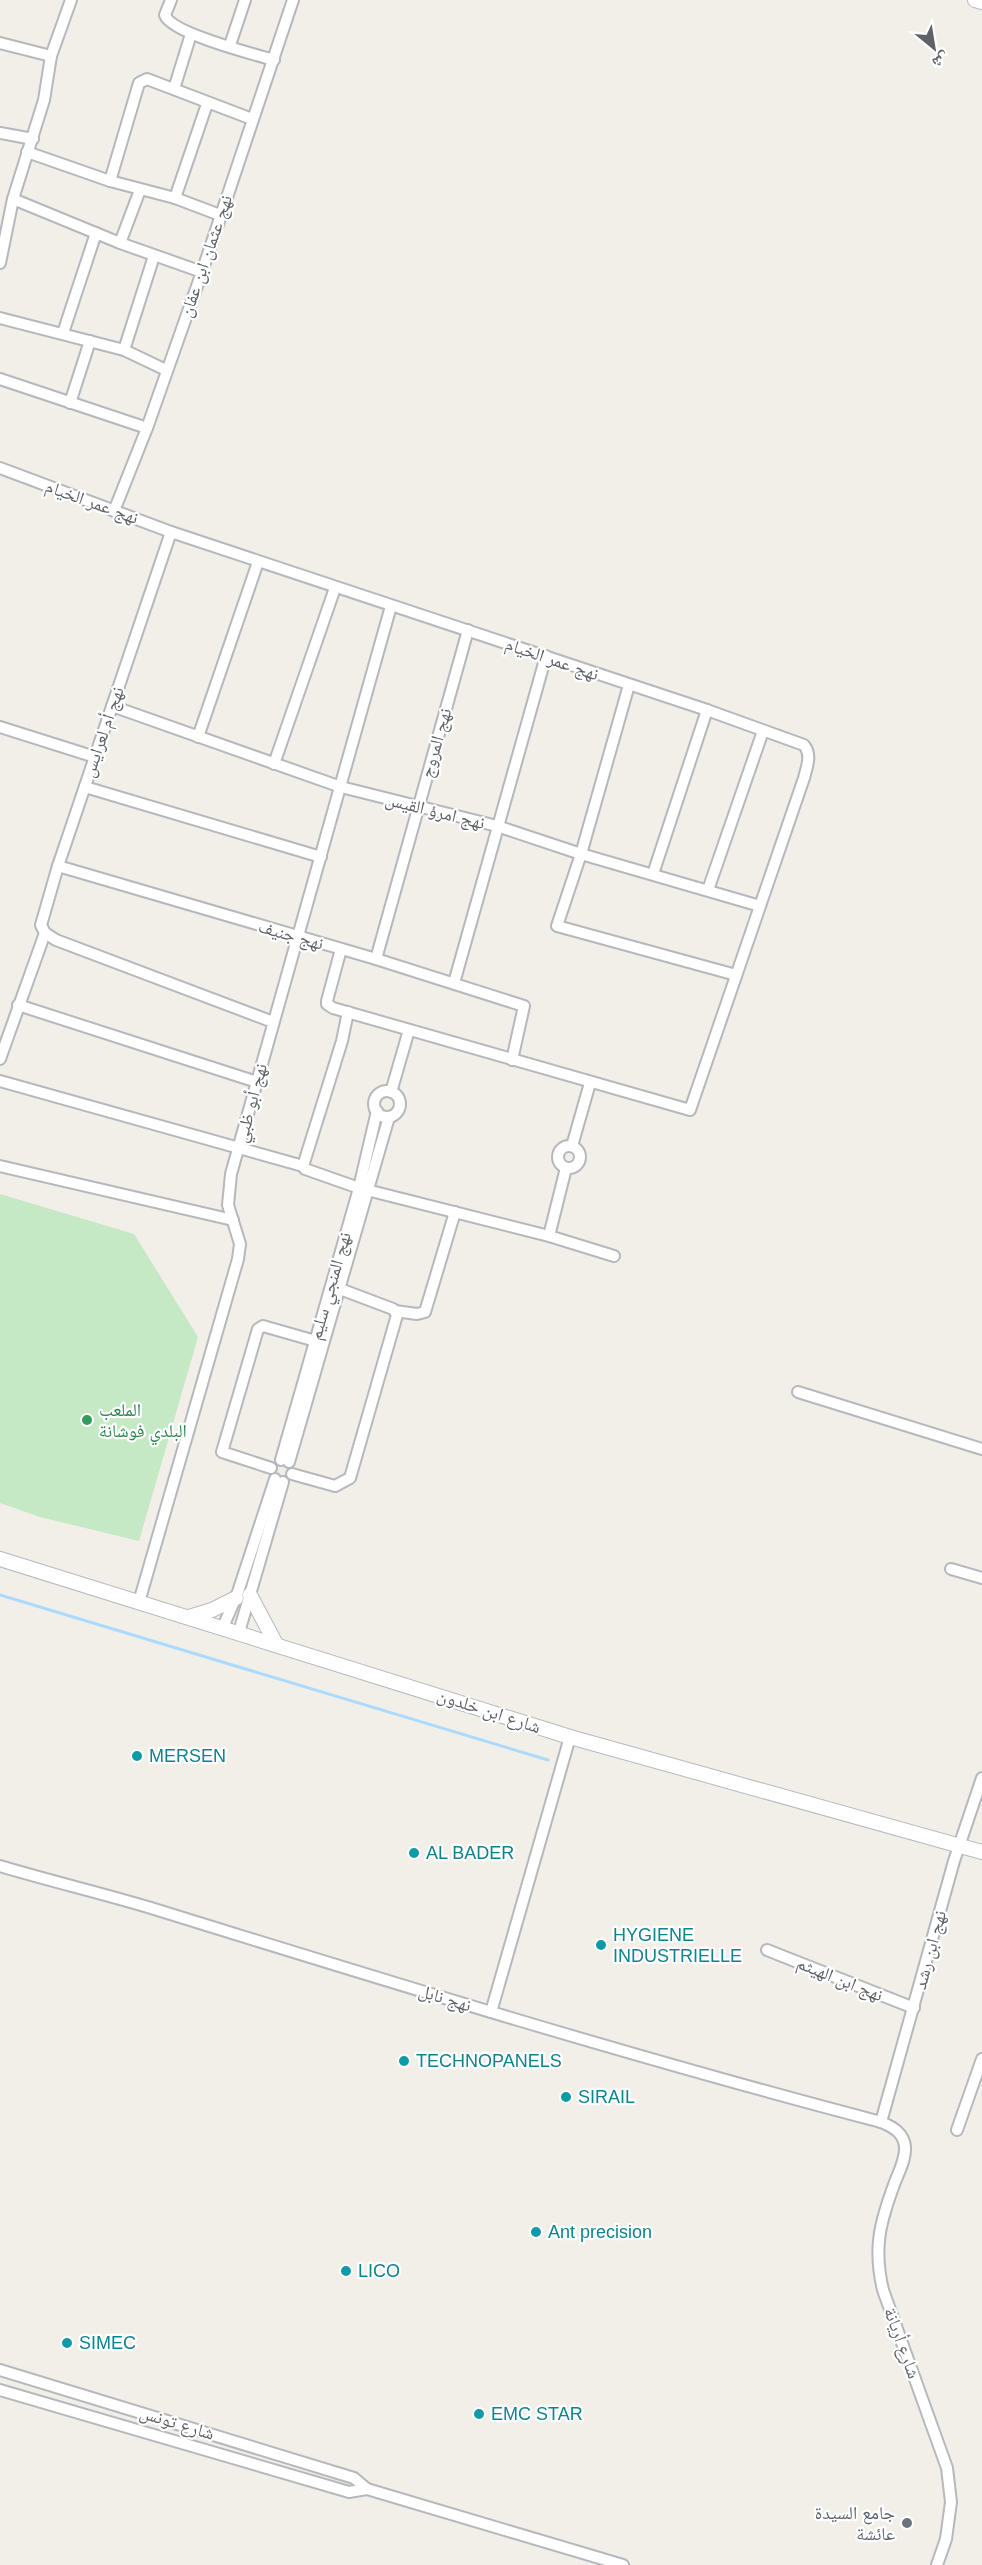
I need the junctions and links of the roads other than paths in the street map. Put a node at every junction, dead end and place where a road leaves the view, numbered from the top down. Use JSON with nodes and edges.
{"nodes":[{"id":1,"x":71,"y":0,"type":"edge"},
{"id":2,"x":171,"y":0,"type":"edge"},
{"id":3,"x":244,"y":0,"type":"edge"},
{"id":4,"x":293,"y":0,"type":"edge"},
{"id":5,"x":975,"y":0,"type":"edge"},
{"id":6,"x":982,"y":2,"type":"edge"},
{"id":7,"x":191,"y":34,"type":"junction"},
{"id":8,"x":0,"y":43,"type":"edge"},
{"id":9,"x":230,"y":45,"type":"junction"},
{"id":10,"x":51,"y":56,"type":"junction"},
{"id":11,"x":274,"y":60,"type":"junction"},
{"id":12,"x":174,"y":90,"type":"junction"},
{"id":13,"x":207,"y":104,"type":"junction"},
{"id":14,"x":252,"y":119,"type":"junction"},
{"id":15,"x":0,"y":133,"type":"edge"},
{"id":16,"x":33,"y":140,"type":"junction"},
{"id":17,"x":27,"y":152,"type":"junction"},
{"id":18,"x":110,"y":181,"type":"junction"},
{"id":19,"x":140,"y":190,"type":"junction"},
{"id":20,"x":175,"y":198,"type":"junction"},
{"id":21,"x":14,"y":199,"type":"junction"},
{"id":22,"x":220,"y":215,"type":"junction"},
{"id":23,"x":4,"y":227,"type":"edge"},
{"id":24,"x":96,"y":232,"type":"junction"},
{"id":25,"x":120,"y":243,"type":"junction"},
{"id":26,"x":154,"y":256,"type":"junction"},
{"id":27,"x":0,"y":263,"type":"edge"},
{"id":28,"x":202,"y":272,"type":"junction"},
{"id":29,"x":0,"y":318,"type":"edge"},
{"id":30,"x":63,"y":333,"type":"junction"},
{"id":31,"x":90,"y":341,"type":"junction"},
{"id":32,"x":124,"y":350,"type":"junction"},
{"id":33,"x":166,"y":370,"type":"junction"},
{"id":34,"x":0,"y":379,"type":"edge"},
{"id":35,"x":70,"y":403,"type":"junction"},
{"id":36,"x":147,"y":428,"type":"junction"},
{"id":37,"x":0,"y":468,"type":"edge"},
{"id":38,"x":114,"y":511,"type":"junction"},
{"id":39,"x":171,"y":532,"type":"junction"},
{"id":40,"x":258,"y":561,"type":"junction"},
{"id":41,"x":335,"y":588,"type":"junction"},
{"id":42,"x":391,"y":606,"type":"junction"},
{"id":43,"x":468,"y":630,"type":"junction"},
{"id":44,"x":546,"y":656,"type":"junction"},
{"id":45,"x":629,"y":685,"type":"junction"},
{"id":46,"x":112,"y":706,"type":"junction"},
{"id":47,"x":707,"y":710,"type":"junction"},
{"id":48,"x":0,"y":727,"type":"edge"},
{"id":49,"x":763,"y":731,"type":"junction"},
{"id":50,"x":198,"y":737,"type":"junction"},
{"id":51,"x":95,"y":757,"type":"junction"},
{"id":52,"x":274,"y":764,"type":"junction"},
{"id":53,"x":85,"y":787,"type":"junction"},
{"id":54,"x":341,"y":787,"type":"junction"},
{"id":55,"x":418,"y":807,"type":"junction"},
{"id":56,"x":497,"y":826,"type":"junction"},
{"id":57,"x":581,"y":854,"type":"junction"},
{"id":58,"x":321,"y":857,"type":"junction"},
{"id":59,"x":58,"y":866,"type":"junction"},
{"id":60,"x":653,"y":873,"type":"junction"},
{"id":61,"x":708,"y":890,"type":"junction"},
{"id":62,"x":760,"y":906,"type":"junction"},
{"id":63,"x":45,"y":933,"type":"junction"},
{"id":64,"x":299,"y":938,"type":"junction"},
{"id":65,"x":341,"y":949,"type":"junction"},
{"id":66,"x":376,"y":959,"type":"junction"},
{"id":67,"x":736,"y":975,"type":"junction"},
{"id":68,"x":454,"y":983,"type":"junction"},
{"id":69,"x":18,"y":1005,"type":"junction"},
{"id":70,"x":348,"y":1012,"type":"junction"},
{"id":71,"x":273,"y":1022,"type":"junction"},
{"id":72,"x":409,"y":1030,"type":"junction"},
{"id":73,"x":2,"y":1044,"type":"edge"},
{"id":74,"x":0,"y":1059,"type":"edge"},
{"id":75,"x":512,"y":1060,"type":"junction"},
{"id":76,"x":0,"y":1081,"type":"edge"},
{"id":77,"x":256,"y":1082,"type":"junction"},
{"id":78,"x":590,"y":1083,"type":"junction"},
{"id":79,"x":391,"y":1092,"type":"junction"},
{"id":80,"x":377,"y":1112,"type":"junction"},
{"id":81,"x":389,"y":1117,"type":"junction"},
{"id":82,"x":572,"y":1146,"type":"junction"},
{"id":83,"x":238,"y":1150,"type":"junction"},
{"id":84,"x":0,"y":1166,"type":"edge"},
{"id":85,"x":303,"y":1166,"type":"junction"},
{"id":86,"x":566,"y":1168,"type":"junction"},
{"id":87,"x":364,"y":1189,"type":"junction"},
{"id":88,"x":455,"y":1212,"type":"junction"},
{"id":89,"x":233,"y":1220,"type":"junction"},
{"id":90,"x":549,"y":1236,"type":"junction"},
{"id":91,"x":614,"y":1256,"type":"dead end"},
{"id":92,"x":340,"y":1289,"type":"junction"},
{"id":93,"x":395,"y":1311,"type":"junction"},
{"id":94,"x":320,"y":1342,"type":"junction"},
{"id":95,"x":798,"y":1392,"type":"dead end"},
{"id":96,"x":982,"y":1449,"type":"edge"},
{"id":97,"x":285,"y":1461,"type":"junction"},
{"id":98,"x":271,"y":1468,"type":"junction"},
{"id":99,"x":292,"y":1474,"type":"junction"},
{"id":100,"x":279,"y":1481,"type":"junction"},
{"id":101,"x":0,"y":1559,"type":"edge"},
{"id":102,"x":951,"y":1569,"type":"dead end"},
{"id":103,"x":982,"y":1578,"type":"edge"},
{"id":104,"x":250,"y":1595,"type":"junction"},
{"id":105,"x":236,"y":1598,"type":"junction"},
{"id":106,"x":140,"y":1602,"type":"junction"},
{"id":107,"x":189,"y":1617,"type":"junction"},
{"id":108,"x":223,"y":1627,"type":"junction"},
{"id":109,"x":239,"y":1632,"type":"junction"},
{"id":110,"x":276,"y":1644,"type":"junction"},
{"id":111,"x":570,"y":1737,"type":"junction"},
{"id":112,"x":982,"y":1778,"type":"edge"},
{"id":113,"x":960,"y":1845,"type":"junction"},
{"id":114,"x":982,"y":1852,"type":"edge"},
{"id":115,"x":0,"y":1866,"type":"edge"},
{"id":116,"x":767,"y":1950,"type":"dead end"},
{"id":117,"x":914,"y":2008,"type":"junction"},
{"id":118,"x":490,"y":2012,"type":"junction"},
{"id":119,"x":982,"y":2059,"type":"edge"},
{"id":120,"x":886,"y":2124,"type":"junction"},
{"id":121,"x":957,"y":2130,"type":"dead end"},
{"id":122,"x":0,"y":2370,"type":"edge"},
{"id":123,"x":0,"y":2390,"type":"edge"},
{"id":124,"x":367,"y":2489,"type":"junction"},
{"id":125,"x":623,"y":2565,"type":"edge"},
{"id":126,"x":937,"y":2565,"type":"edge"}],
"edges":[{"from":1,"to":10,"type":"street"},
{"from":2,"to":7,"type":"street"},
{"from":3,"to":9,"type":"street"},
{"from":4,"to":11,"type":"street","name":"نهج عثمان ابن عفان"},
{"from":5,"to":6,"type":"street"},
{"from":7,"to":9,"type":"street"},
{"from":7,"to":12,"type":"street"},
{"from":8,"to":10,"type":"street"},
{"from":9,"to":11,"type":"street"},
{"from":10,"to":16,"type":"street"},
{"from":11,"to":14,"type":"street","name":"نهج عثمان ابن عفان"},
{"from":12,"to":13,"type":"street"},
{"from":12,"to":18,"type":"street"},
{"from":13,"to":14,"type":"street"},
{"from":13,"to":20,"type":"street"},
{"from":14,"to":22,"type":"street","name":"نهج عثمان ابن عفان"},
{"from":15,"to":16,"type":"street"},
{"from":16,"to":17,"type":"street"},
{"from":17,"to":18,"type":"street"},
{"from":17,"to":21,"type":"street"},
{"from":18,"to":19,"type":"street"},
{"from":19,"to":20,"type":"street"},
{"from":19,"to":25,"type":"street"},
{"from":20,"to":22,"type":"street"},
{"from":21,"to":23,"type":"street"},
{"from":21,"to":24,"type":"street"},
{"from":22,"to":28,"type":"street","name":"نهج عثمان ابن عفان"},
{"from":23,"to":27,"type":"street"},
{"from":24,"to":25,"type":"street"},
{"from":24,"to":30,"type":"street"},
{"from":25,"to":26,"type":"street"},
{"from":26,"to":28,"type":"street"},
{"from":26,"to":32,"type":"street"},
{"from":28,"to":33,"type":"street","name":"نهج عثمان ابن عفان"},
{"from":29,"to":30,"type":"street"},
{"from":30,"to":31,"type":"street"},
{"from":31,"to":32,"type":"street"},
{"from":31,"to":35,"type":"street"},
{"from":32,"to":33,"type":"street"},
{"from":33,"to":36,"type":"street","name":"نهج عثمان ابن عفان"},
{"from":34,"to":35,"type":"street"},
{"from":35,"to":36,"type":"street"},
{"from":36,"to":38,"type":"street","name":"نهج عثمان ابن عفان"},
{"from":37,"to":38,"type":"street","name":"نهج عمر الخيام"},
{"from":38,"to":39,"type":"street","name":"نهج عمر الخيام"},
{"from":39,"to":40,"type":"street","name":"نهج عمر الخيام"},
{"from":39,"to":46,"type":"street","name":"نهج أم لعرايس"},
{"from":40,"to":41,"type":"street","name":"نهج عمر الخيام"},
{"from":40,"to":50,"type":"street"},
{"from":41,"to":42,"type":"street","name":"نهج عمر الخيام"},
{"from":41,"to":52,"type":"street"},
{"from":42,"to":43,"type":"street","name":"نهج عمر الخيام"},
{"from":42,"to":54,"type":"street","name":"نهج أبو ظبي"},
{"from":43,"to":44,"type":"street","name":"نهج عمر الخيام"},
{"from":43,"to":55,"type":"street","name":"نهج المروج"},
{"from":44,"to":45,"type":"street","name":"نهج عمر الخيام"},
{"from":44,"to":56,"type":"street"},
{"from":45,"to":47,"type":"street","name":"نهج عمر الخيام"},
{"from":45,"to":57,"type":"street"},
{"from":46,"to":50,"type":"street","name":"نهج امرؤ القيس"},
{"from":46,"to":51,"type":"street","name":"نهج أم لعرايس"},
{"from":47,"to":49,"type":"street","name":"نهج عمر الخيام"},
{"from":47,"to":60,"type":"street"},
{"from":48,"to":51,"type":"street"},
{"from":49,"to":61,"type":"street"},
{"from":49,"to":62,"type":"street","name":"نهج عمر الخيام"},
{"from":50,"to":52,"type":"street","name":"نهج امرؤ القيس"},
{"from":51,"to":53,"type":"street","name":"نهج أم لعرايس"},
{"from":52,"to":54,"type":"street","name":"نهج امرؤ القيس"},
{"from":53,"to":58,"type":"street"},
{"from":53,"to":59,"type":"street","name":"نهج أم لعرايس"},
{"from":54,"to":55,"type":"street","name":"نهج امرؤ القيس"},
{"from":54,"to":58,"type":"street","name":"نهج أبو ظبي"},
{"from":55,"to":56,"type":"street","name":"نهج امرؤ القيس"},
{"from":55,"to":66,"type":"street","name":"نهج المروج"},
{"from":56,"to":57,"type":"street","name":"نهج امرؤ القيس"},
{"from":56,"to":68,"type":"street"},
{"from":57,"to":60,"type":"street","name":"نهج امرؤ القيس"},
{"from":57,"to":67,"type":"street"},
{"from":58,"to":64,"type":"street","name":"نهج أبو ظبي"},
{"from":59,"to":63,"type":"street","name":"نهج أم لعرايس"},
{"from":59,"to":64,"type":"street","name":"نهج جنيف"},
{"from":60,"to":61,"type":"street","name":"نهج امرؤ القيس"},
{"from":61,"to":62,"type":"street","name":"نهج امرؤ القيس"},
{"from":62,"to":67,"type":"street","name":"نهج عمر الخيام"},
{"from":63,"to":69,"type":"street","name":"نهج أم لعرايس"},
{"from":63,"to":71,"type":"street"},
{"from":64,"to":65,"type":"street","name":"نهج جنيف"},
{"from":64,"to":71,"type":"street","name":"نهج أبو ظبي"},
{"from":65,"to":66,"type":"street","name":"نهج جنيف"},
{"from":65,"to":70,"type":"street"},
{"from":66,"to":68,"type":"street","name":"نهج جنيف"},
{"from":67,"to":78,"type":"street","name":"نهج عمر الخيام"},
{"from":68,"to":75,"type":"street","name":"نهج جنيف"},
{"from":69,"to":73,"type":"street","name":"نهج أم لعرايس"},
{"from":69,"to":77,"type":"street"},
{"from":70,"to":72,"type":"street"},
{"from":70,"to":85,"type":"street"},
{"from":71,"to":77,"type":"street","name":"نهج أبو ظبي"},
{"from":72,"to":75,"type":"street"},
{"from":72,"to":79,"type":"street"},
{"from":73,"to":74,"type":"street","name":"نهج أم لعرايس"},
{"from":75,"to":78,"type":"street"},
{"from":76,"to":83,"type":"street"},
{"from":77,"to":83,"type":"street","name":"نهج أبو ظبي"},
{"from":78,"to":82,"type":"street"},
{"from":79,"to":80,"type":"street"},
{"from":79,"to":81,"type":"street"},
{"from":80,"to":81,"type":"street"},
{"from":80,"to":87,"type":"street","name":"نهج المنجي سليم"},
{"from":81,"to":87,"type":"street","name":"نهج المنجي سليم"},
{"from":82,"to":86,"type":"street"},
{"from":82,"to":86,"type":"street"},
{"from":83,"to":85,"type":"street"},
{"from":83,"to":89,"type":"street","name":"نهج أبو ظبي"},
{"from":84,"to":89,"type":"street"},
{"from":85,"to":87,"type":"street"},
{"from":86,"to":90,"type":"street"},
{"from":87,"to":88,"type":"street"},
{"from":87,"to":92,"type":"street","name":"نهج المنجي سليم"},
{"from":87,"to":94,"type":"street","name":"نهج المنجي سليم"},
{"from":88,"to":90,"type":"street"},
{"from":88,"to":93,"type":"street"},
{"from":89,"to":106,"type":"street","name":"نهج أبو ظبي"},
{"from":90,"to":91,"type":"street"},
{"from":92,"to":93,"type":"street"},
{"from":92,"to":94,"type":"street","name":"نهج المنجي سليم"},
{"from":93,"to":99,"type":"street"},
{"from":94,"to":97,"type":"street","name":"نهج المنجي سليم"},
{"from":94,"to":98,"type":"street"},
{"from":95,"to":96,"type":"street"},
{"from":97,"to":98,"type":"street"},
{"from":97,"to":99,"type":"street"},
{"from":98,"to":100,"type":"street"},
{"from":99,"to":100,"type":"street"},
{"from":100,"to":104,"type":"street"},
{"from":100,"to":105,"type":"street"},
{"from":101,"to":106,"type":"street","name":"شارع ابن خلدون"},
{"from":102,"to":103,"type":"street"},
{"from":104,"to":109,"type":"street"},
{"from":104,"to":110,"type":"street"},
{"from":105,"to":107,"type":"street"},
{"from":105,"to":108,"type":"street"},
{"from":106,"to":107,"type":"street","name":"شارع ابن خلدون"},
{"from":107,"to":108,"type":"street","name":"شارع ابن خلدون"},
{"from":108,"to":109,"type":"street","name":"شارع ابن خلدون"},
{"from":109,"to":110,"type":"street","name":"شارع ابن خلدون"},
{"from":110,"to":111,"type":"street","name":"شارع ابن خلدون"},
{"from":111,"to":113,"type":"street","name":"شارع ابن خلدون"},
{"from":111,"to":118,"type":"street"},
{"from":112,"to":113,"type":"street","name":"نهج ابن رشد"},
{"from":113,"to":114,"type":"street","name":"شارع ابن خلدون"},
{"from":113,"to":117,"type":"street","name":"نهج ابن رشد"},
{"from":115,"to":118,"type":"street","name":"نهج نابل"},
{"from":116,"to":117,"type":"street","name":"نهج ابن الهيثم"},
{"from":117,"to":120,"type":"street","name":"نهج ابن رشد"},
{"from":118,"to":120,"type":"street","name":"نهج نابل"},
{"from":119,"to":121,"type":"street"},
{"from":120,"to":126,"type":"street","name":"شارع أريانة"},
{"from":122,"to":124,"type":"street","name":"شارع تونس"},
{"from":123,"to":124,"type":"street","name":"شارع تونس"},
{"from":124,"to":125,"type":"street"}]}
